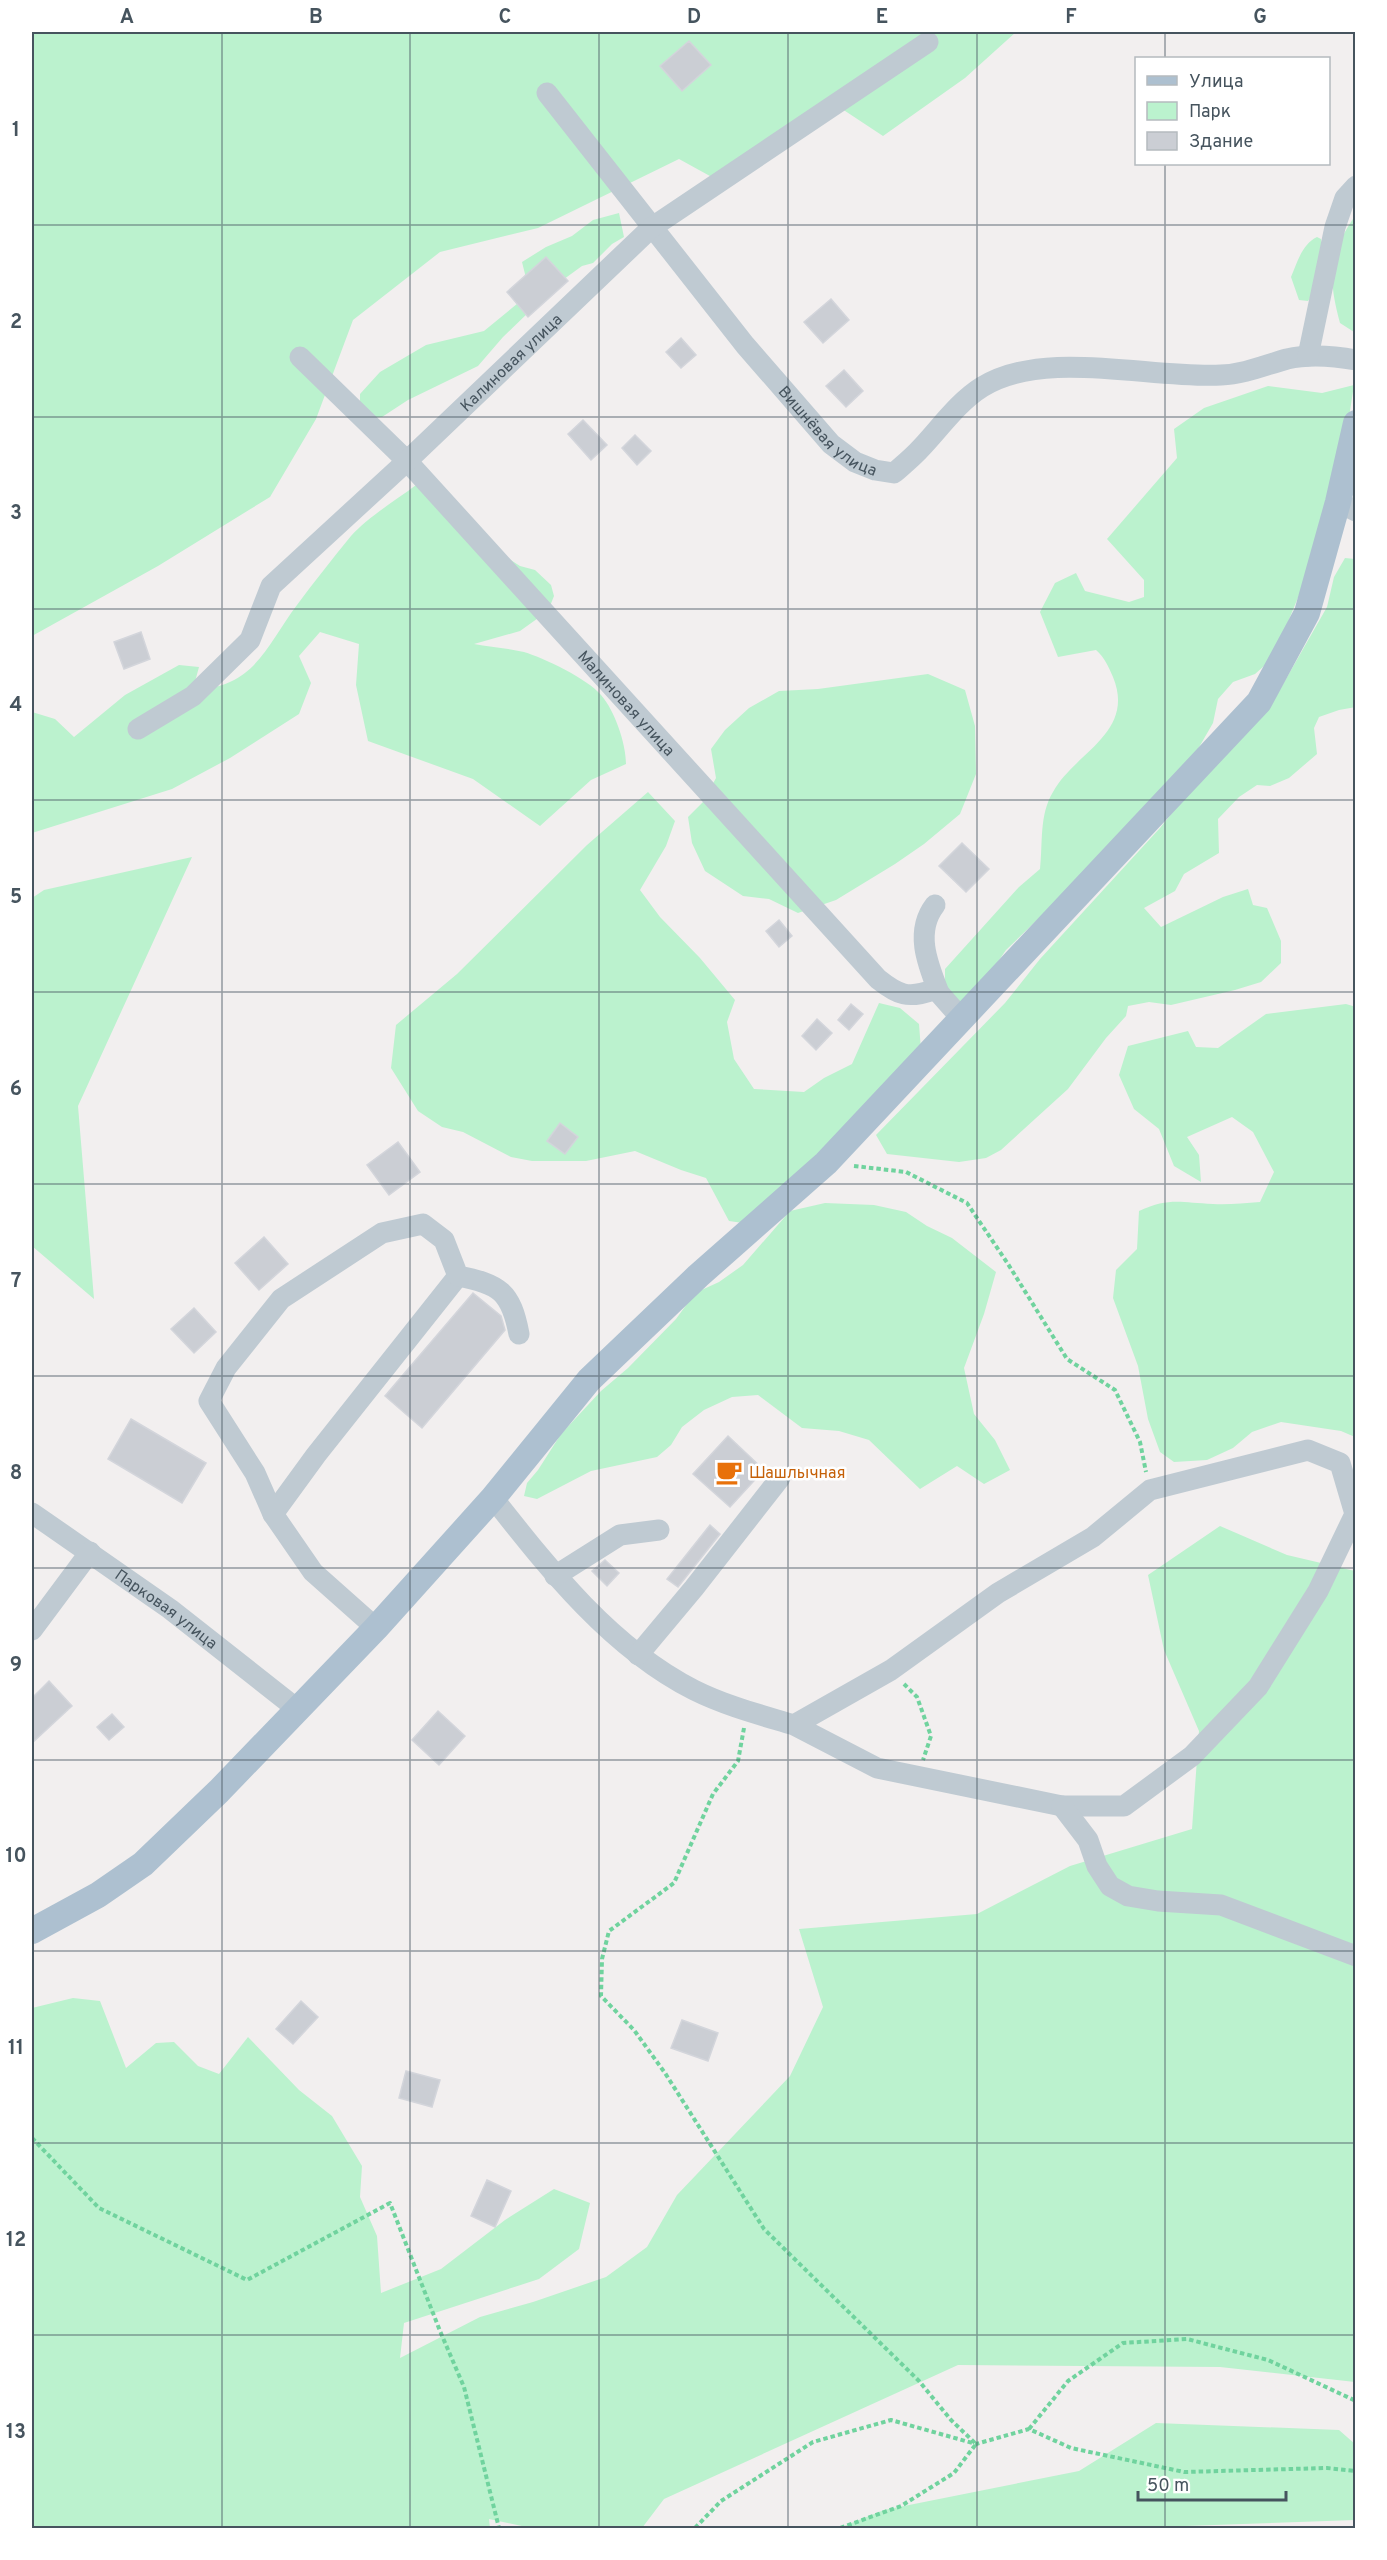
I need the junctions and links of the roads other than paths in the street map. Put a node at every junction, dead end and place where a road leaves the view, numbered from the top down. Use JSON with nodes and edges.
{"nodes":[{"id":1,"x":928,"y":42,"type":"dead end"},
{"id":2,"x":547,"y":93,"type":"dead end"},
{"id":3,"x":1356,"y":186,"type":"edge"},
{"id":4,"x":651,"y":228,"type":"junction"},
{"id":5,"x":1308,"y":356,"type":"junction"},
{"id":6,"x":300,"y":357,"type":"dead end"},
{"id":7,"x":1356,"y":360,"type":"edge"},
{"id":8,"x":1356,"y":423,"type":"edge"},
{"id":9,"x":407,"y":461,"type":"junction"},
{"id":10,"x":1347,"y":506,"type":"edge"},
{"id":11,"x":138,"y":729,"type":"dead end"},
{"id":12,"x":935,"y":905,"type":"dead end"},
{"id":13,"x":939,"y":993,"type":"junction"},
{"id":14,"x":961,"y":1018,"type":"junction"},
{"id":15,"x":458,"y":1276,"type":"junction"},
{"id":16,"x":519,"y":1335,"type":"dead end"},
{"id":17,"x":780,"y":1478,"type":"dead end"},
{"id":18,"x":493,"y":1497,"type":"junction"},
{"id":19,"x":32,"y":1513,"type":"edge"},
{"id":20,"x":273,"y":1514,"type":"junction"},
{"id":21,"x":658,"y":1530,"type":"dead end"},
{"id":22,"x":90,"y":1552,"type":"junction"},
{"id":23,"x":555,"y":1576,"type":"junction"},
{"id":24,"x":376,"y":1628,"type":"junction"},
{"id":25,"x":32,"y":1630,"type":"edge"},
{"id":26,"x":638,"y":1655,"type":"junction"},
{"id":27,"x":297,"y":1709,"type":"junction"},
{"id":28,"x":794,"y":1725,"type":"junction"},
{"id":29,"x":1062,"y":1806,"type":"junction"},
{"id":30,"x":32,"y":1931,"type":"edge"},
{"id":31,"x":1356,"y":1956,"type":"edge"}],
"edges":[{"from":1,"to":4,"type":"street","name":"Калиновая улица"},
{"from":2,"to":4,"type":"street","name":"Вишнёвая улица"},
{"from":3,"to":5,"type":"street"},
{"from":4,"to":5,"type":"street","name":"Вишнёвая улица"},
{"from":4,"to":9,"type":"street","name":"Калиновая улица"},
{"from":5,"to":7,"type":"street","name":"Вишнёвая улица"},
{"from":6,"to":9,"type":"street","name":"Малиновая улица"},
{"from":8,"to":10,"type":"main road"},
{"from":9,"to":11,"type":"street","name":"Калиновая улица"},
{"from":9,"to":13,"type":"street","name":"Малиновая улица"},
{"from":10,"to":14,"type":"main road"},
{"from":12,"to":13,"type":"street"},
{"from":13,"to":14,"type":"street"},
{"from":14,"to":18,"type":"main road"},
{"from":15,"to":16,"type":"street"},
{"from":15,"to":20,"type":"street"},
{"from":15,"to":20,"type":"street"},
{"from":17,"to":26,"type":"street"},
{"from":18,"to":23,"type":"street"},
{"from":18,"to":24,"type":"main road"},
{"from":19,"to":22,"type":"street","name":"Парковая улица"},
{"from":20,"to":24,"type":"street"},
{"from":21,"to":23,"type":"street"},
{"from":22,"to":25,"type":"street"},
{"from":22,"to":27,"type":"street","name":"Парковая улица"},
{"from":23,"to":26,"type":"street"},
{"from":24,"to":27,"type":"main road"},
{"from":26,"to":28,"type":"street"},
{"from":27,"to":30,"type":"main road"},
{"from":28,"to":29,"type":"street"},
{"from":28,"to":29,"type":"street"},
{"from":29,"to":31,"type":"street"}]}
